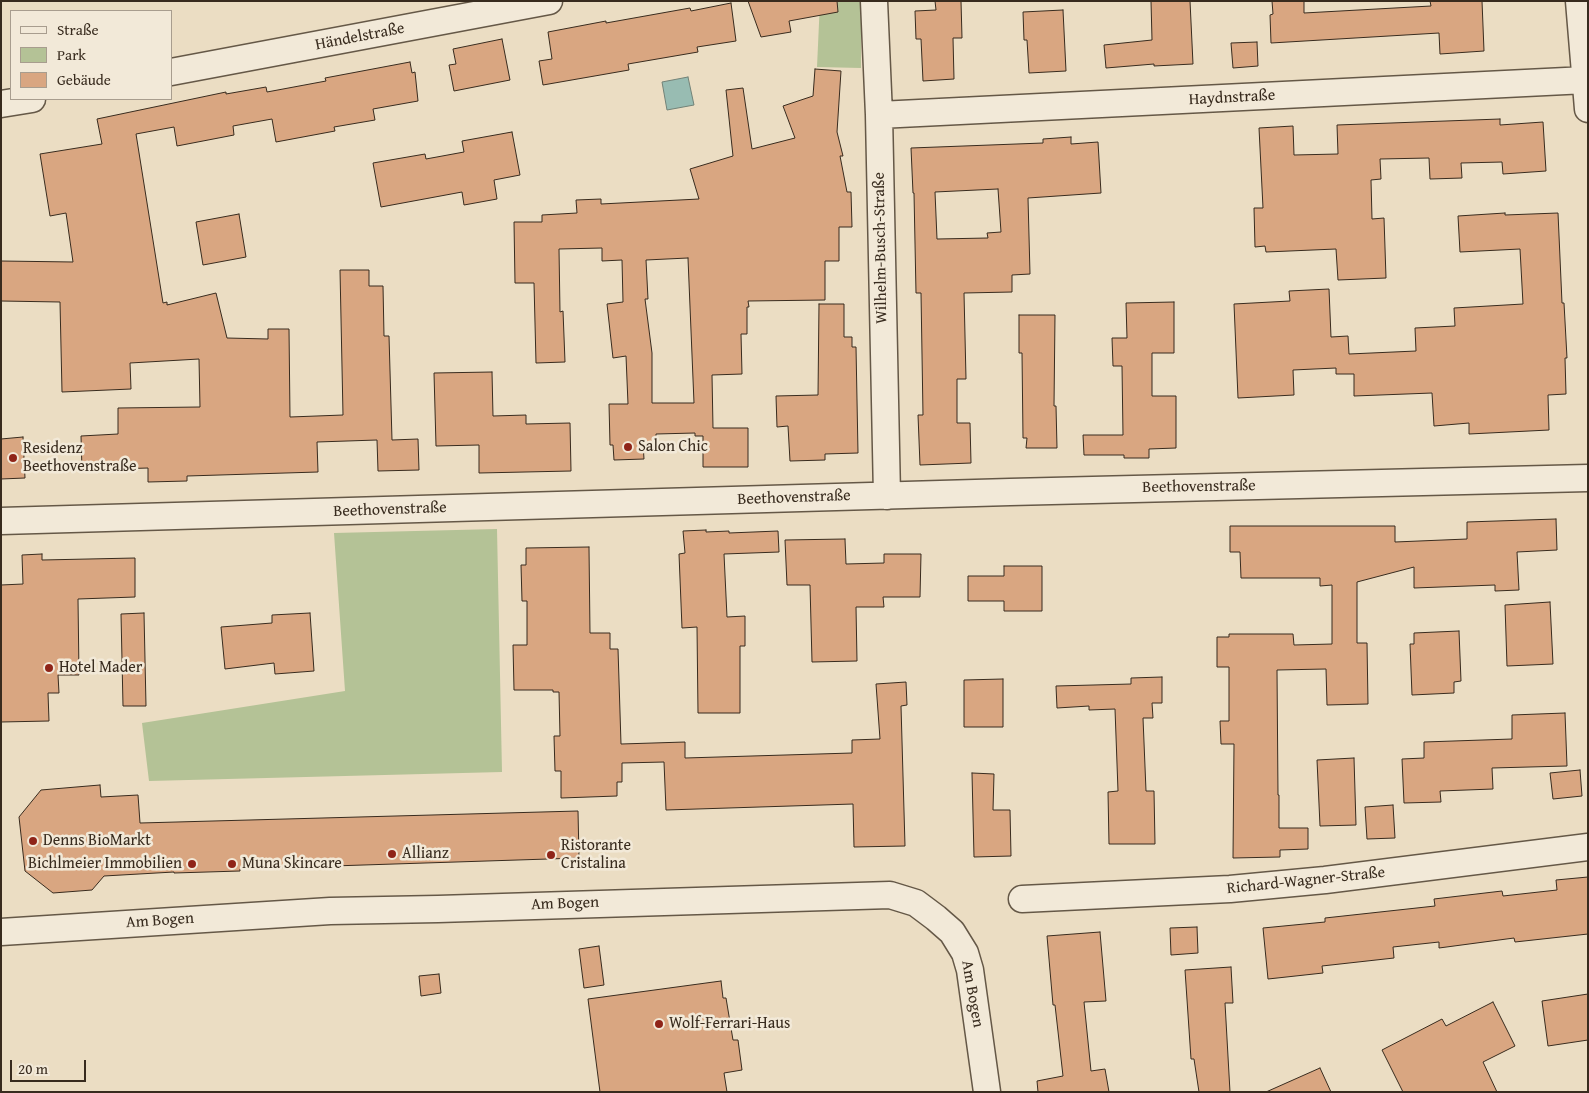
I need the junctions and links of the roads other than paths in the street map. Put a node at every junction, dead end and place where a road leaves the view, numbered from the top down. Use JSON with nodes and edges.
{"nodes":[{"id":1,"x":550,"y":1,"type":"edge"},
{"id":2,"x":874,"y":1,"type":"edge"},
{"id":3,"x":1579,"y":1,"type":"edge"},
{"id":4,"x":172,"y":72,"type":"edge"},
{"id":5,"x":1586,"y":80,"type":"junction"},
{"id":6,"x":26,"y":100,"type":"edge"},
{"id":7,"x":1,"y":104,"type":"edge"},
{"id":8,"x":1588,"y":109,"type":"edge"},
{"id":9,"x":878,"y":115,"type":"junction"},
{"id":10,"x":1588,"y":478,"type":"edge"},
{"id":11,"x":887,"y":496,"type":"junction"},
{"id":12,"x":1,"y":521,"type":"edge"},
{"id":13,"x":1588,"y":847,"type":"edge"},
{"id":14,"x":1022,"y":899,"type":"dead end"},
{"id":15,"x":1,"y":932,"type":"edge"},
{"id":16,"x":987,"y":1092,"type":"edge"}],
"edges":[{"from":1,"to":4,"type":"street","name":"Händelstraße"},
{"from":2,"to":9,"type":"street","name":"Wilhelm-Busch-Straße"},
{"from":3,"to":5,"type":"street"},
{"from":5,"to":8,"type":"street"},
{"from":5,"to":9,"type":"street","name":"Haydnstraße"},
{"from":6,"to":7,"type":"street"},
{"from":9,"to":11,"type":"street","name":"Wilhelm-Busch-Straße"},
{"from":10,"to":11,"type":"street","name":"Beethovenstraße"},
{"from":11,"to":12,"type":"street","name":"Beethovenstraße"},
{"from":13,"to":14,"type":"street","name":"Richard-Wagner-Straße"},
{"from":15,"to":16,"type":"street","name":"Am Bogen"}]}
